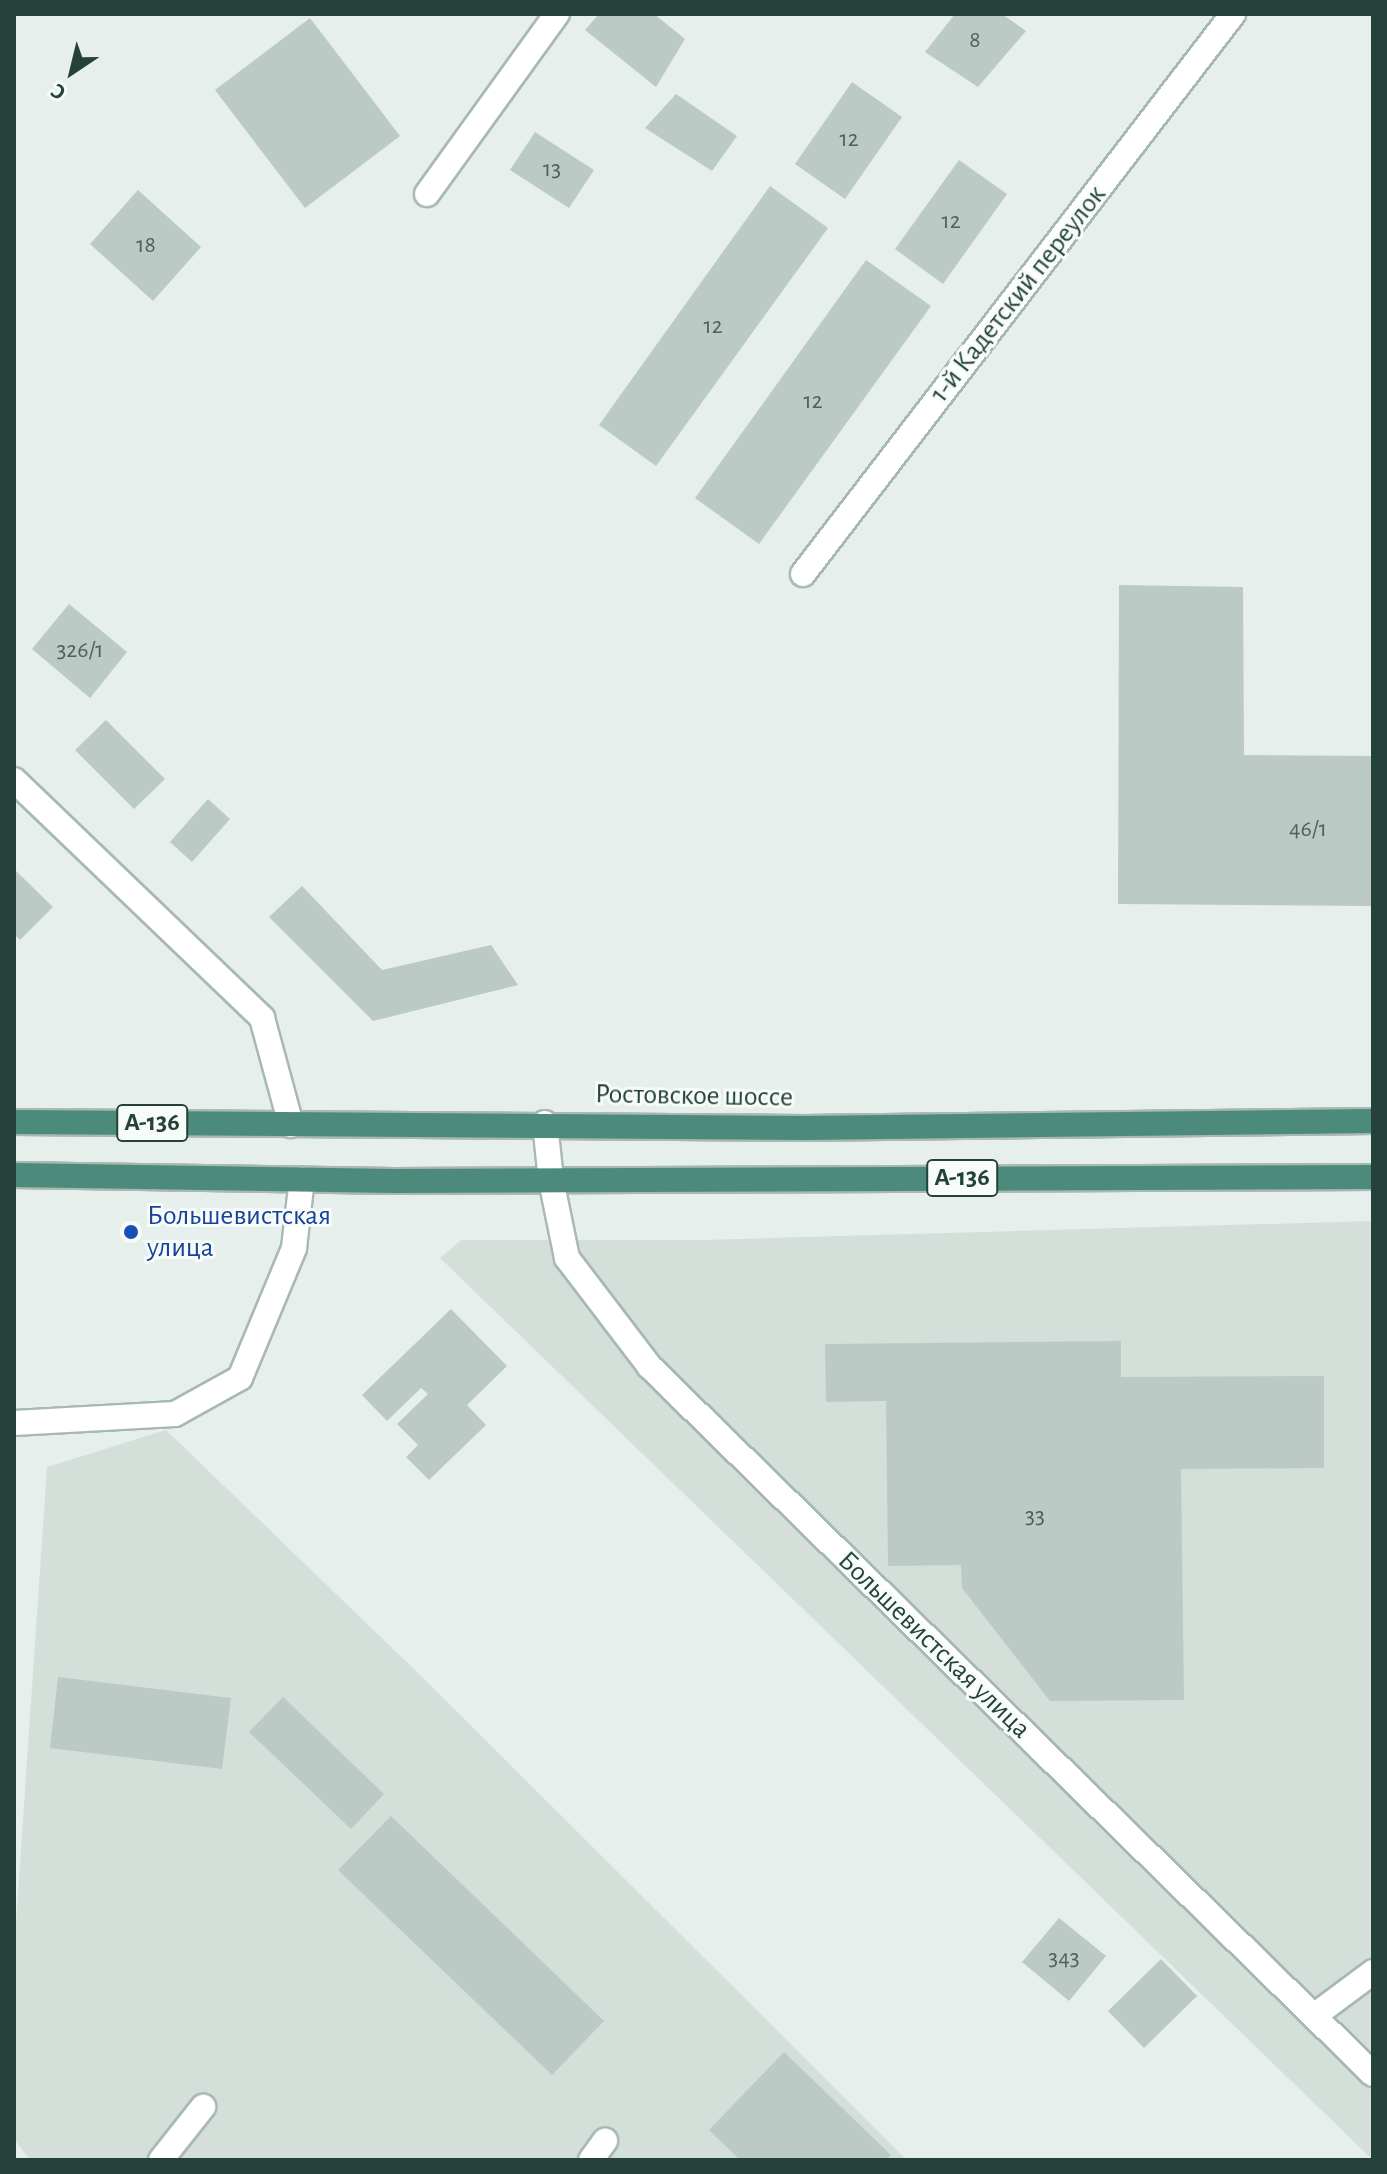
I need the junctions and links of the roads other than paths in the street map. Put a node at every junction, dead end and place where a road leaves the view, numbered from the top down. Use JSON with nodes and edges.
{"nodes":[{"id":1,"x":557,"y":14,"type":"edge"},
{"id":2,"x":1233,"y":14,"type":"edge"},
{"id":3,"x":427,"y":194,"type":"dead end"},
{"id":4,"x":803,"y":574,"type":"dead end"},
{"id":5,"x":14,"y":780,"type":"edge"},
{"id":6,"x":1373,"y":1121,"type":"edge"},
{"id":7,"x":14,"y":1122,"type":"edge"},
{"id":8,"x":545,"y":1123,"type":"junction"},
{"id":9,"x":291,"y":1125,"type":"junction"},
{"id":10,"x":14,"y":1175,"type":"edge"},
{"id":11,"x":1373,"y":1177,"type":"edge"},
{"id":12,"x":302,"y":1179,"type":"junction"},
{"id":13,"x":551,"y":1180,"type":"junction"},
{"id":14,"x":14,"y":1423,"type":"edge"},
{"id":15,"x":1373,"y":1972,"type":"edge"},
{"id":16,"x":1314,"y":2016,"type":"junction"},
{"id":17,"x":1373,"y":2074,"type":"edge"},
{"id":18,"x":203,"y":2107,"type":"dead end"},
{"id":19,"x":161,"y":2160,"type":"edge"}],
"edges":[{"from":1,"to":3,"type":"street"},
{"from":2,"to":4,"type":"street","name":"1-й Кадетский переулок"},
{"from":5,"to":9,"type":"street"},
{"from":6,"to":8,"type":"highway","name":"Ростовское шоссе","number":"А-136"},
{"from":7,"to":9,"type":"highway","name":"Ростовское шоссе","number":"А-136"},
{"from":8,"to":9,"type":"highway","name":"Ростовское шоссе","number":"А-136"},
{"from":8,"to":13,"type":"street","name":"Большевистская улица"},
{"from":10,"to":12,"type":"highway","number":"А-136"},
{"from":11,"to":13,"type":"highway","number":"А-136"},
{"from":12,"to":13,"type":"highway","number":"А-136"},
{"from":12,"to":14,"type":"street"},
{"from":13,"to":16,"type":"street","name":"Большевистская улица"},
{"from":15,"to":16,"type":"street"},
{"from":16,"to":17,"type":"street","name":"Большевистская улица"},
{"from":18,"to":19,"type":"street"}]}
